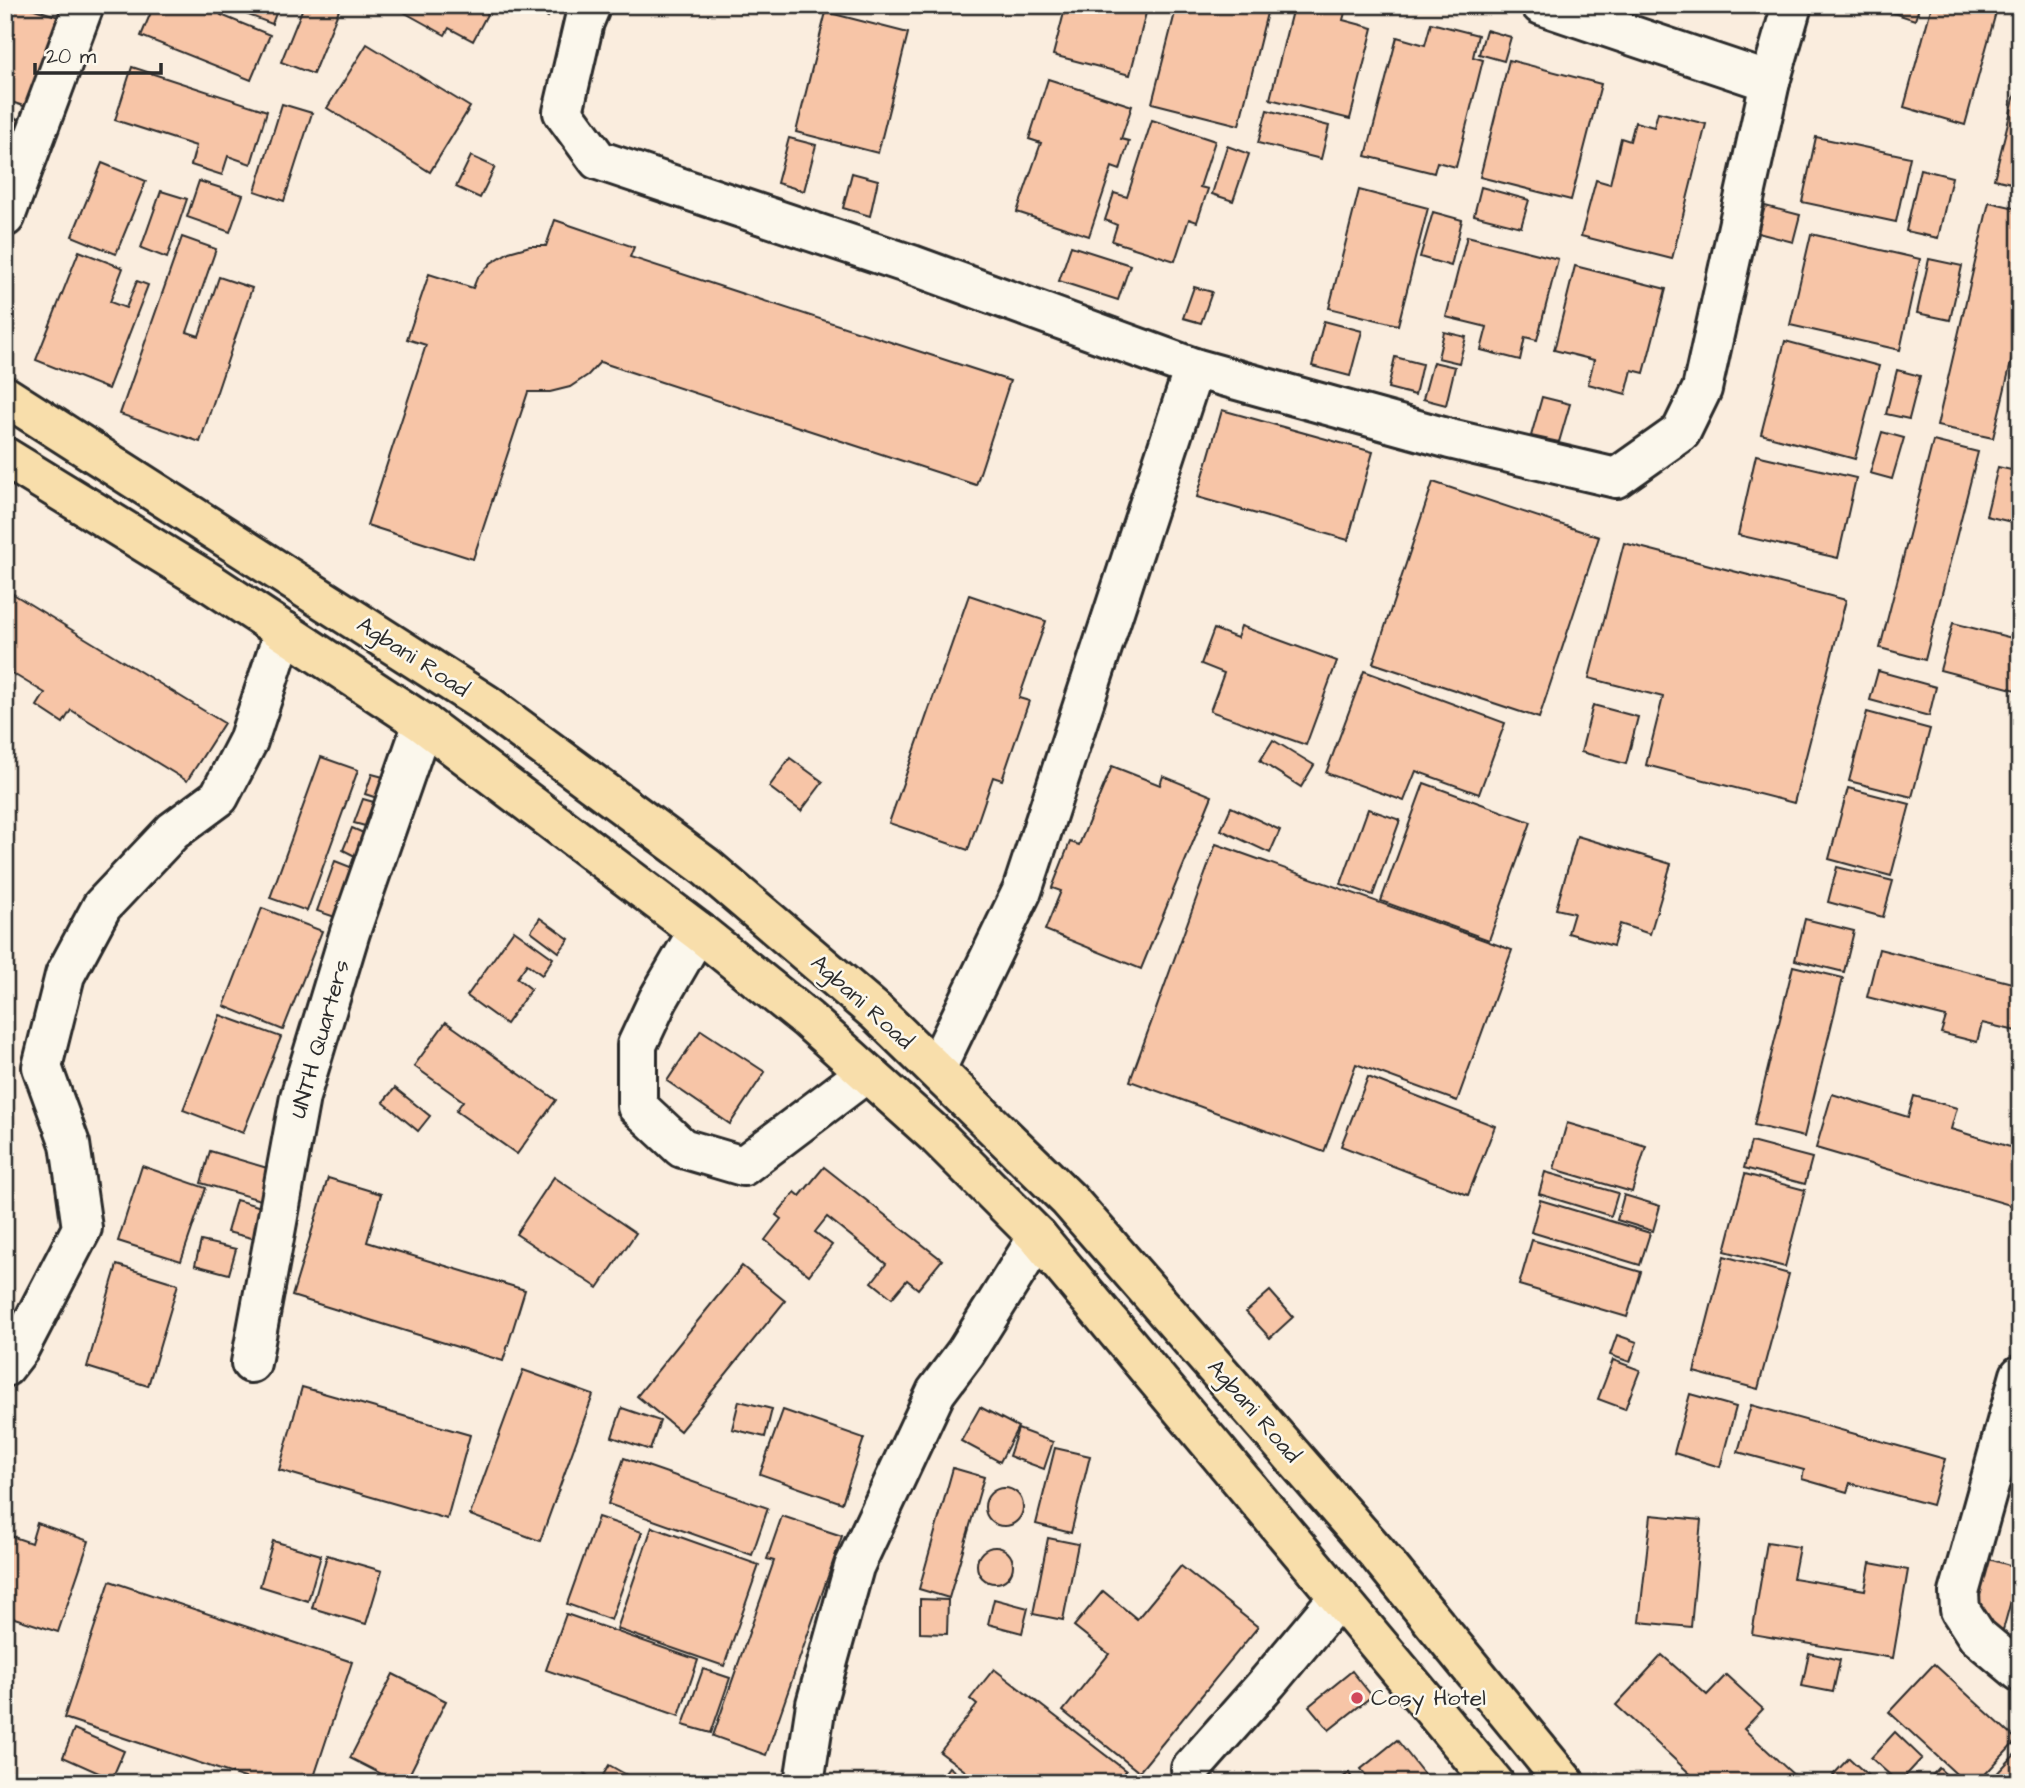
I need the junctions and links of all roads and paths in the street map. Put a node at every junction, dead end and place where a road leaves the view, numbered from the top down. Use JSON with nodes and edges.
{"nodes":[{"id":1,"x":84,"y":5,"type":"edge"},
{"id":2,"x":591,"y":5,"type":"edge"},
{"id":3,"x":1541,"y":5,"type":"edge"},
{"id":4,"x":1792,"y":5,"type":"edge"},
{"id":5,"x":1770,"y":82,"type":"junction"},
{"id":6,"x":5,"y":217,"type":"edge"},
{"id":7,"x":1194,"y":368,"type":"junction"},
{"id":8,"x":5,"y":396,"type":"edge"},
{"id":9,"x":5,"y":457,"type":"edge"},
{"id":10,"x":284,"y":631,"type":"junction"},
{"id":11,"x":423,"y":723,"type":"junction"},
{"id":12,"x":698,"y":931,"type":"junction"},
{"id":13,"x":936,"y":1069,"type":"junction"},
{"id":14,"x":866,"y":1073,"type":"junction"},
{"id":15,"x":1038,"y":1237,"type":"junction"},
{"id":16,"x":251,"y":1363,"type":"dead end"},
{"id":17,"x":5,"y":1367,"type":"edge"},
{"id":18,"x":2020,"y":1375,"type":"edge"},
{"id":19,"x":1339,"y":1597,"type":"junction"},
{"id":20,"x":2020,"y":1672,"type":"edge"},
{"id":21,"x":1191,"y":1769,"type":"dead end"},
{"id":22,"x":804,"y":1783,"type":"edge"},
{"id":23,"x":1494,"y":1783,"type":"edge"},
{"id":24,"x":1564,"y":1783,"type":"edge"}],
"edges":[{"from":1,"to":6,"type":"street"},
{"from":2,"to":7,"type":"street"},
{"from":3,"to":5,"type":"street"},
{"from":4,"to":5,"type":"street"},
{"from":5,"to":7,"type":"street"},
{"from":7,"to":13,"type":"street"},
{"from":8,"to":13,"type":"main road","name":"Agbani Road"},
{"from":9,"to":10,"type":"main road"},
{"from":10,"to":11,"type":"main road"},
{"from":10,"to":17,"type":"street"},
{"from":11,"to":12,"type":"main road"},
{"from":11,"to":16,"type":"street","name":"UNTH Quarters"},
{"from":12,"to":14,"type":"main road"},
{"from":12,"to":14,"type":"street"},
{"from":13,"to":24,"type":"main road","name":"Agbani Road"},
{"from":14,"to":15,"type":"main road"},
{"from":15,"to":19,"type":"main road"},
{"from":15,"to":22,"type":"street"},
{"from":18,"to":20,"type":"street"},
{"from":19,"to":21,"type":"street"},
{"from":19,"to":23,"type":"main road"}]}
